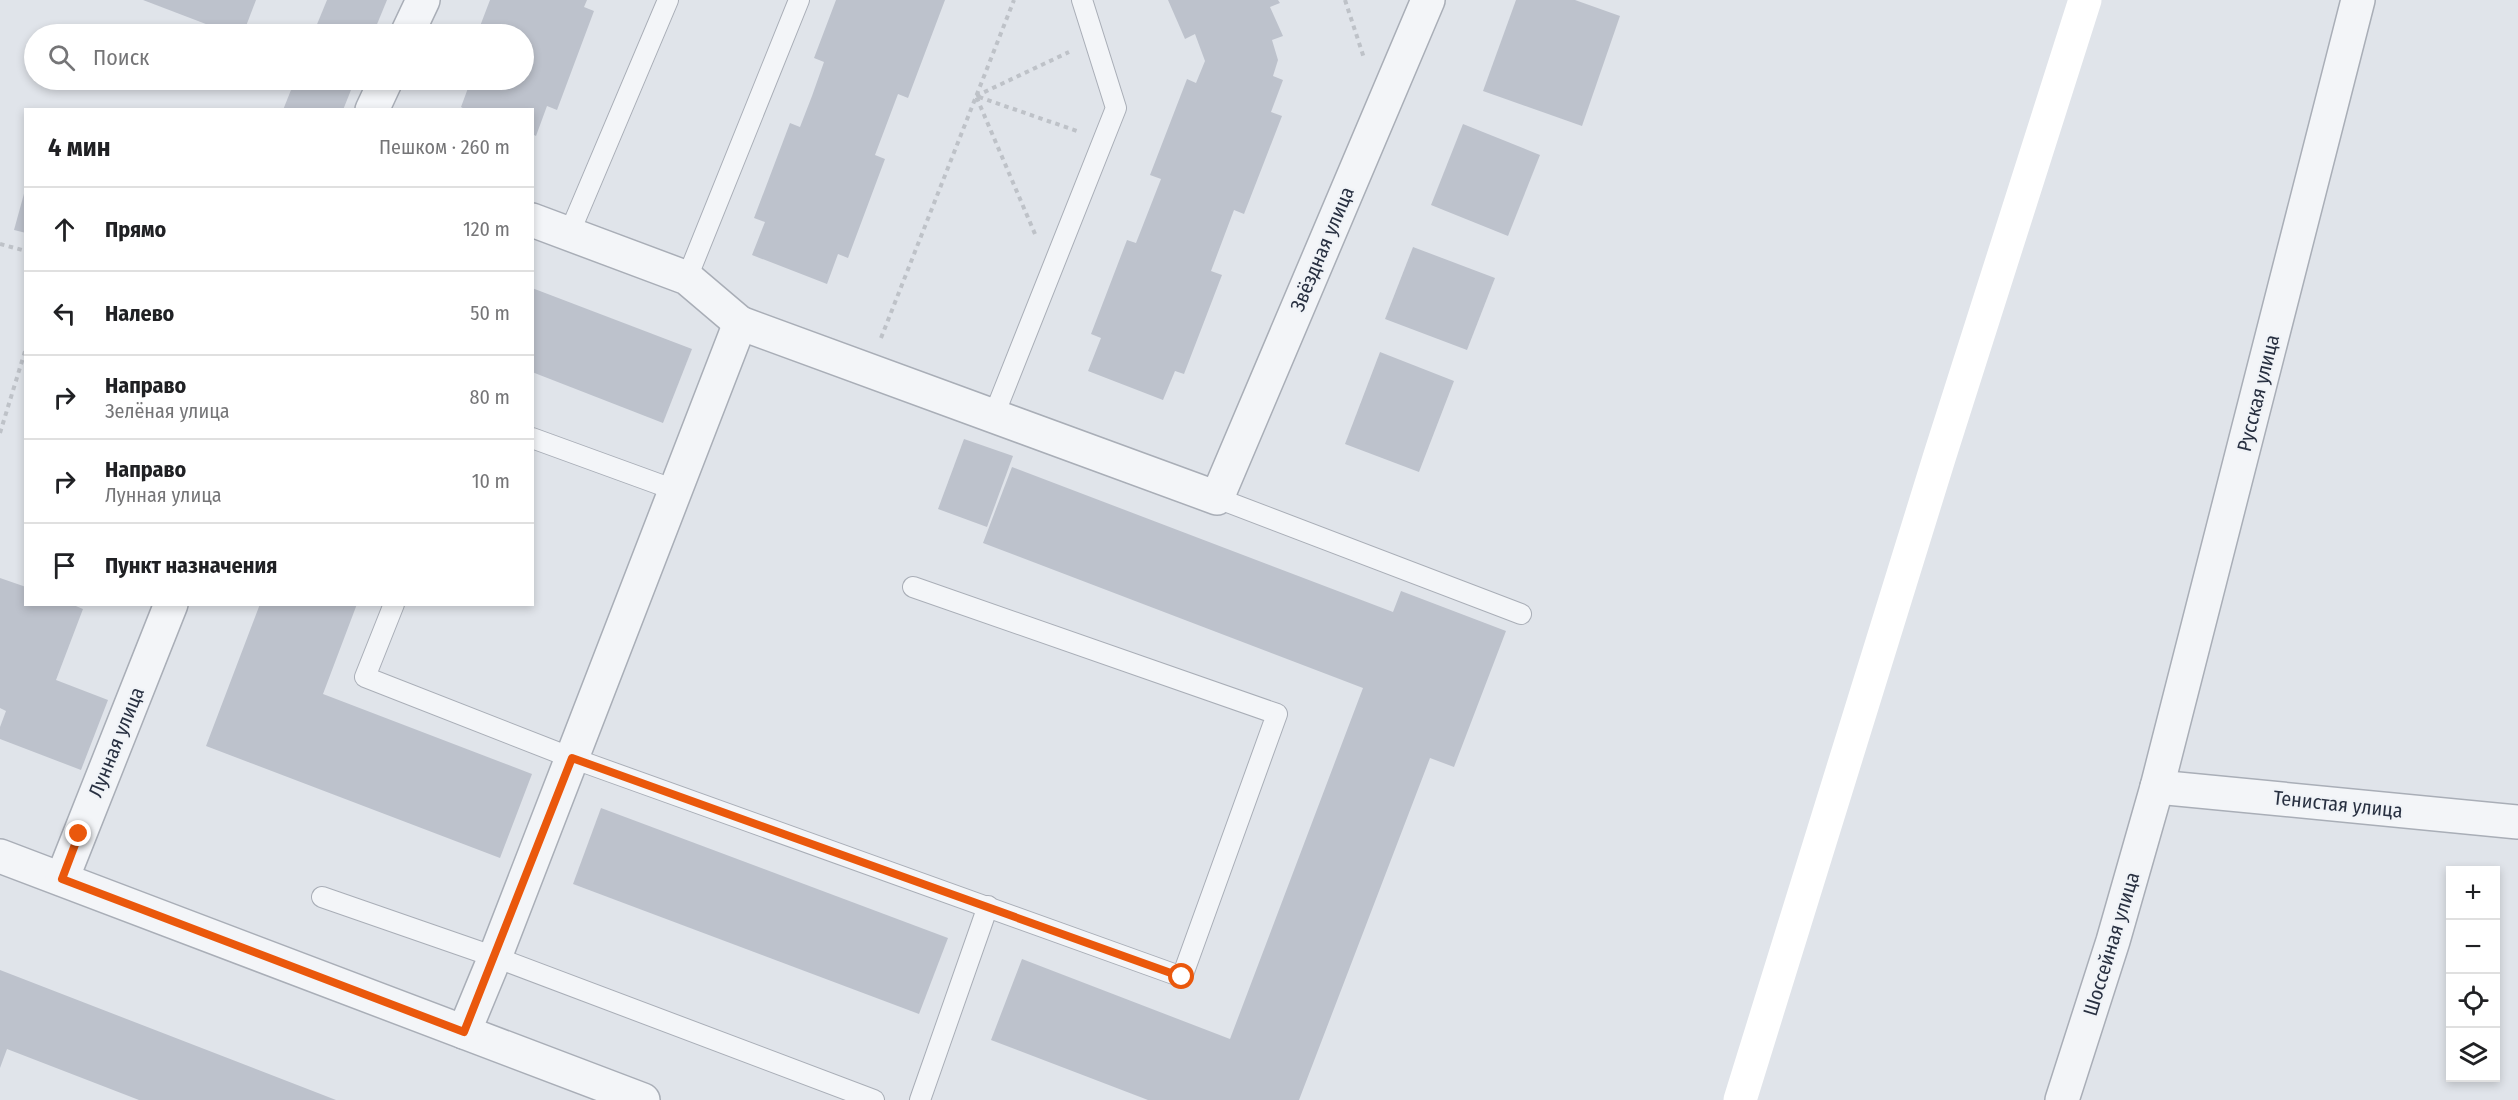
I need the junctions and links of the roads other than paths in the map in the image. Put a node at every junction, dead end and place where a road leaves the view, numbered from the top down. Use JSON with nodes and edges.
{"nodes":[{"id":1,"x":423,"y":0,"type":"edge"},
{"id":2,"x":668,"y":0,"type":"edge"},
{"id":3,"x":798,"y":0,"type":"edge"},
{"id":4,"x":1082,"y":0,"type":"edge"},
{"id":5,"x":1428,"y":0,"type":"edge"},
{"id":6,"x":2085,"y":0,"type":"edge"},
{"id":7,"x":2358,"y":0,"type":"edge"},
{"id":8,"x":412,"y":24,"type":"edge"},
{"id":9,"x":381,"y":90,"type":"edge"},
{"id":10,"x":373,"y":108,"type":"edge"},
{"id":11,"x":534,"y":221,"type":"edge"},
{"id":12,"x":569,"y":234,"type":"junction"},
{"id":13,"x":687,"y":278,"type":"junction"},
{"id":14,"x":740,"y":323,"type":"junction"},
{"id":15,"x":994,"y":415,"type":"junction"},
{"id":16,"x":534,"y":439,"type":"edge"},
{"id":17,"x":675,"y":490,"type":"junction"},
{"id":18,"x":1217,"y":498,"type":"junction"},
{"id":19,"x":913,"y":587,"type":"dead end"},
{"id":20,"x":170,"y":606,"type":"edge"},
{"id":21,"x":393,"y":606,"type":"edge"},
{"id":22,"x":1521,"y":614,"type":"dead end"},
{"id":23,"x":572,"y":758,"type":"junction"},
{"id":24,"x":2157,"y":787,"type":"junction"},
{"id":25,"x":2518,"y":822,"type":"edge"},
{"id":26,"x":0,"y":856,"type":"edge"},
{"id":27,"x":62,"y":879,"type":"junction"},
{"id":28,"x":322,"y":897,"type":"dead end"},
{"id":29,"x":988,"y":906,"type":"junction"},
{"id":30,"x":495,"y":957,"type":"junction"},
{"id":31,"x":464,"y":1032,"type":"junction"},
{"id":32,"x":642,"y":1100,"type":"edge"},
{"id":33,"x":874,"y":1100,"type":"edge"},
{"id":34,"x":920,"y":1100,"type":"edge"},
{"id":35,"x":1740,"y":1100,"type":"edge"},
{"id":36,"x":2062,"y":1100,"type":"edge"}],
"edges":[{"from":1,"to":8,"type":"street"},
{"from":2,"to":12,"type":"lane"},
{"from":3,"to":13,"type":"lane"},
{"from":4,"to":15,"type":"lane"},
{"from":5,"to":18,"type":"street","name":"Звёздная улица"},
{"from":6,"to":35,"type":"main road"},
{"from":7,"to":24,"type":"street","name":"Русская улица"},
{"from":9,"to":10,"type":"street"},
{"from":11,"to":12,"type":"street"},
{"from":12,"to":13,"type":"street"},
{"from":13,"to":14,"type":"street"},
{"from":14,"to":15,"type":"street"},
{"from":14,"to":17,"type":"street"},
{"from":15,"to":18,"type":"street"},
{"from":16,"to":17,"type":"lane"},
{"from":17,"to":23,"type":"street"},
{"from":18,"to":22,"type":"lane"},
{"from":19,"to":29,"type":"lane"},
{"from":20,"to":27,"type":"street","name":"Лунная улица"},
{"from":21,"to":23,"type":"lane"},
{"from":23,"to":29,"type":"lane"},
{"from":23,"to":30,"type":"street"},
{"from":24,"to":25,"type":"street","name":"Тенистая улица"},
{"from":24,"to":36,"type":"street","name":"Шоссейная улица"},
{"from":26,"to":27,"type":"street"},
{"from":27,"to":31,"type":"street"},
{"from":28,"to":30,"type":"lane"},
{"from":29,"to":34,"type":"lane"},
{"from":30,"to":31,"type":"street"},
{"from":30,"to":33,"type":"lane"},
{"from":31,"to":32,"type":"street"}]}
